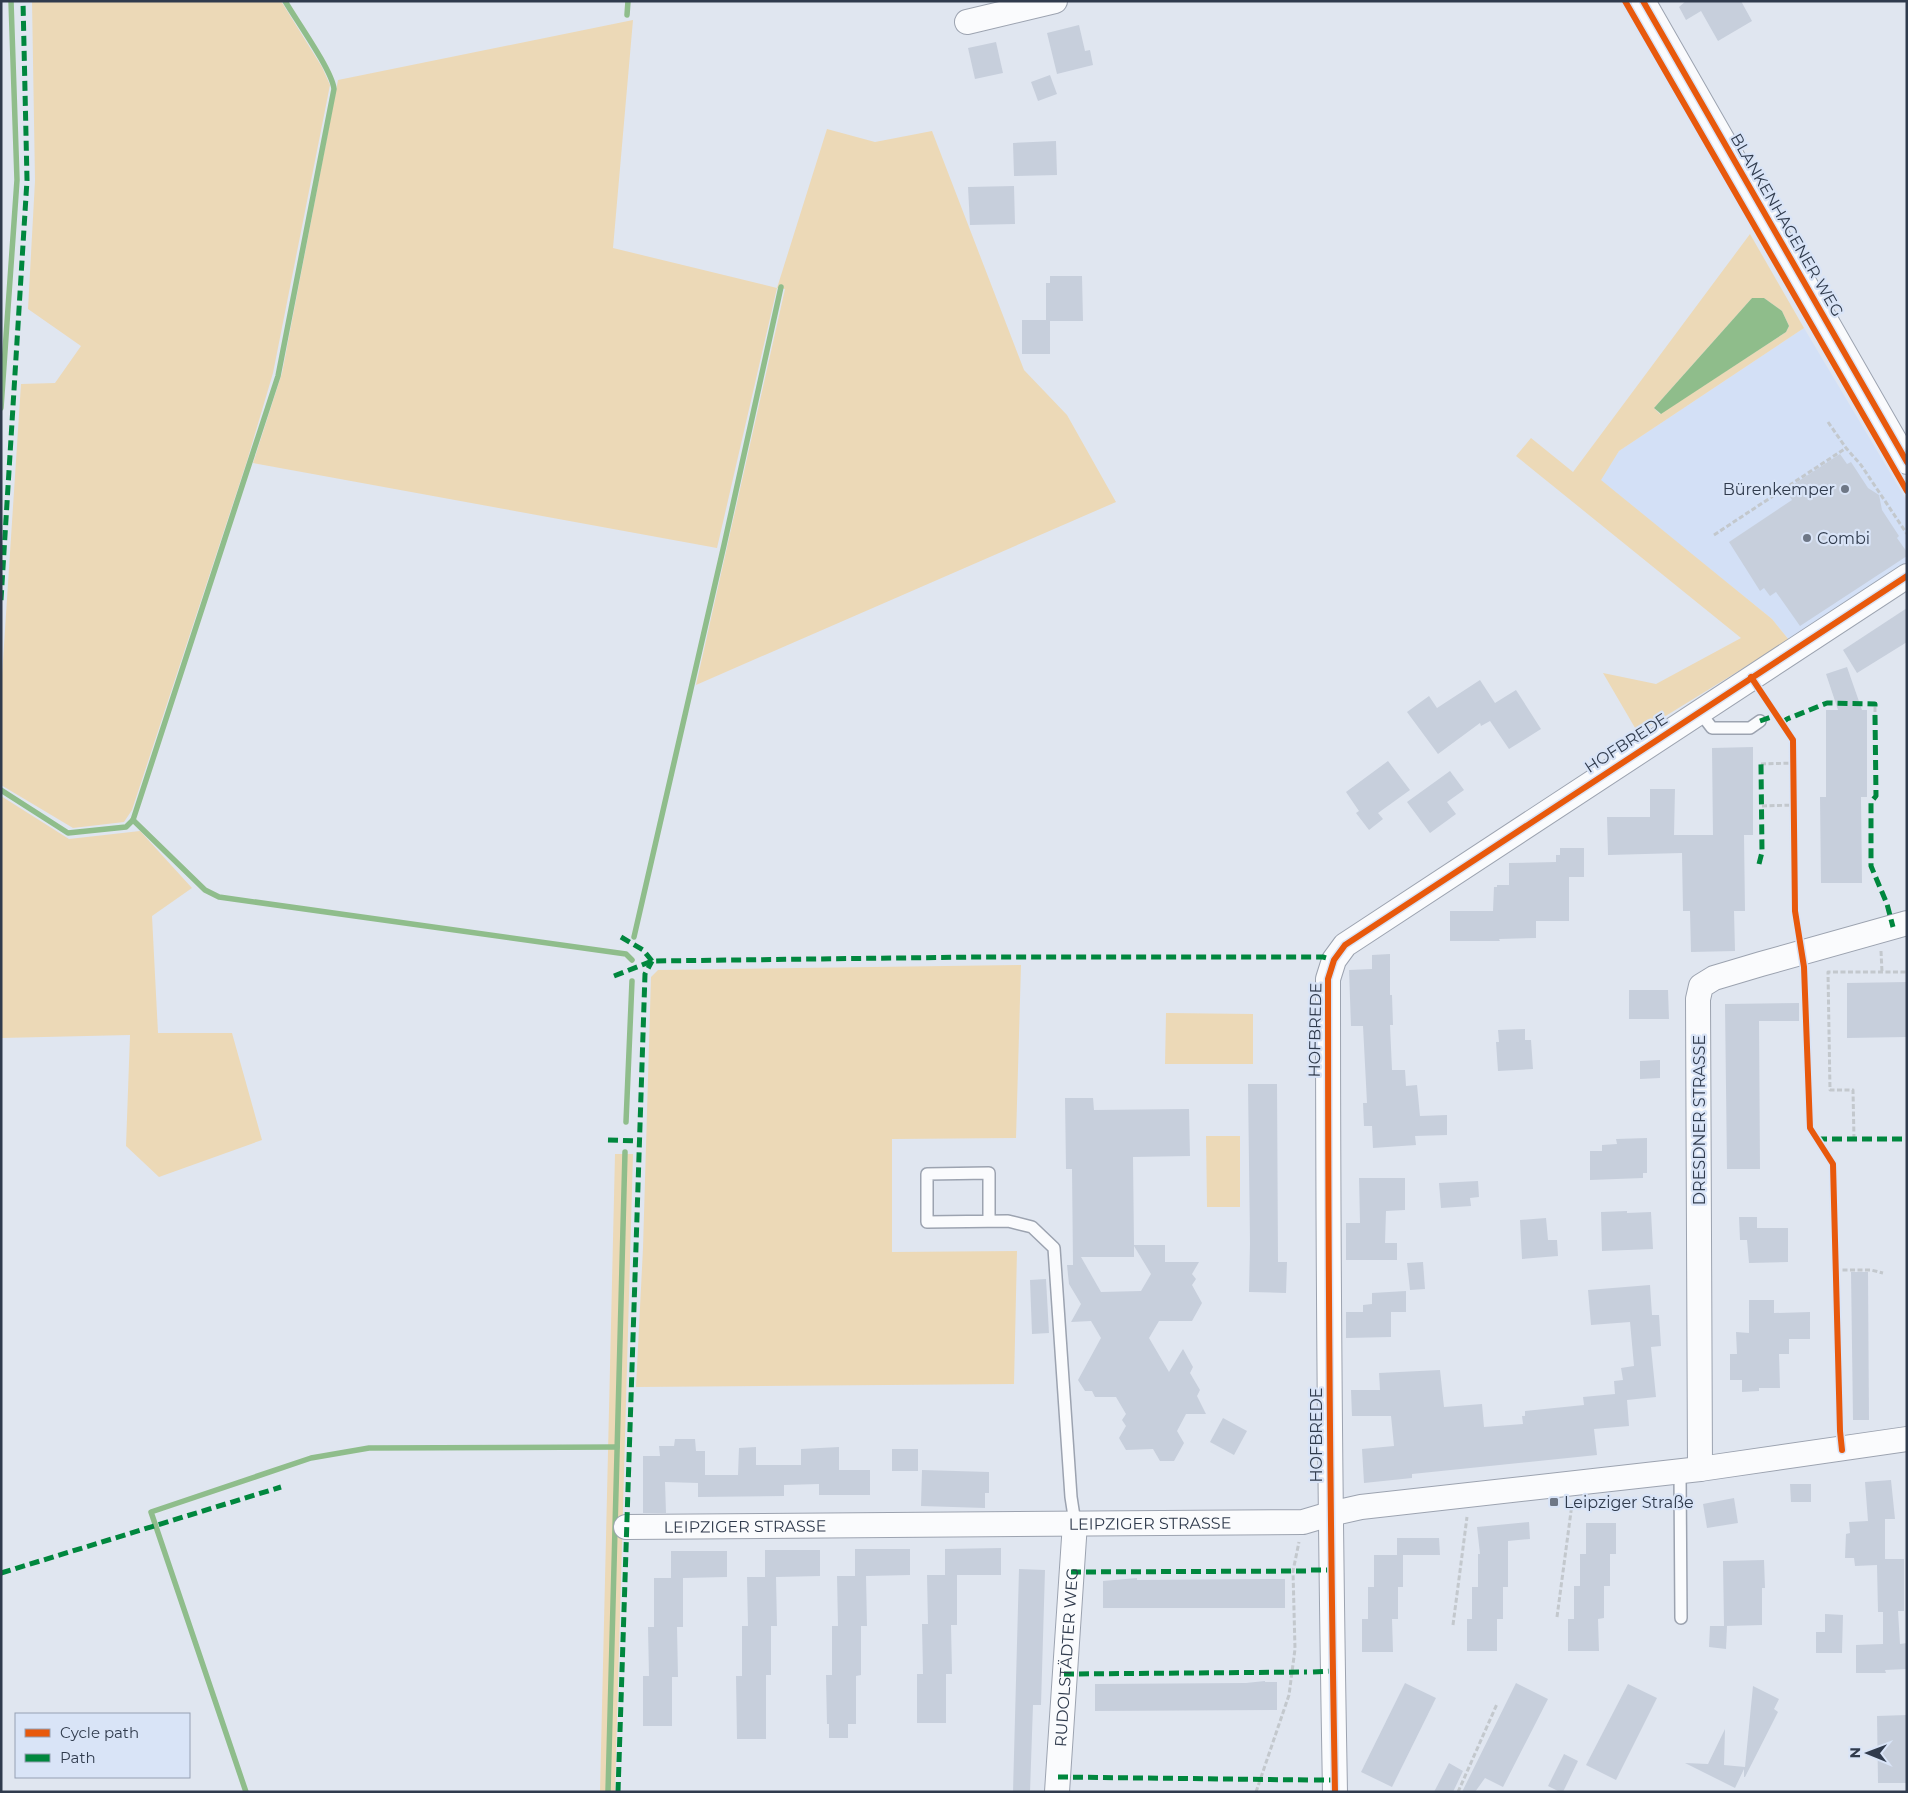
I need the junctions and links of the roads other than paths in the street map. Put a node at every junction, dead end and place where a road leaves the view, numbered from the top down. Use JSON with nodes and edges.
{"nodes":[{"id":1,"x":1055,"y":1,"type":"edge"},
{"id":2,"x":1643,"y":1,"type":"edge"},
{"id":3,"x":967,"y":22,"type":"dead end"},
{"id":4,"x":1907,"y":462,"type":"edge"},
{"id":5,"x":1907,"y":576,"type":"edge"},
{"id":6,"x":1699,"y":711,"type":"junction"},
{"id":7,"x":1760,"y":721,"type":"dead end"},
{"id":8,"x":1907,"y":923,"type":"edge"},
{"id":9,"x":989,"y":1221,"type":"junction"},
{"id":10,"x":1907,"y":1439,"type":"edge"},
{"id":11,"x":1690,"y":1471,"type":"junction"},
{"id":12,"x":1330,"y":1514,"type":"junction"},
{"id":13,"x":1075,"y":1523,"type":"junction"},
{"id":14,"x":626,"y":1527,"type":"dead end"},
{"id":15,"x":1681,"y":1618,"type":"dead end"},
{"id":16,"x":1058,"y":1792,"type":"edge"},
{"id":17,"x":1335,"y":1792,"type":"edge"}],
"edges":[{"from":1,"to":3,"type":"street"},
{"from":2,"to":4,"type":"street","name":"BLANKENHAGENER WEG"},
{"from":5,"to":6,"type":"street","name":"HOFBREDE"},
{"from":6,"to":7,"type":"lane"},
{"from":6,"to":12,"type":"street","name":"HOFBREDE"},
{"from":8,"to":11,"type":"street","name":"DRESDNER STRASSE"},
{"from":9,"to":9,"type":"lane"},
{"from":9,"to":13,"type":"lane"},
{"from":10,"to":11,"type":"street","name":"LEIPZIGER STRASSE"},
{"from":11,"to":12,"type":"street","name":"LEIPZIGER STRASSE"},
{"from":11,"to":15,"type":"lane"},
{"from":12,"to":13,"type":"street","name":"LEIPZIGER STRASSE"},
{"from":12,"to":17,"type":"street","name":"HOFBREDE"},
{"from":13,"to":14,"type":"street","name":"LEIPZIGER STRASSE"},
{"from":13,"to":16,"type":"street","name":"RUDOLSTÄDTER WEG"}]}
